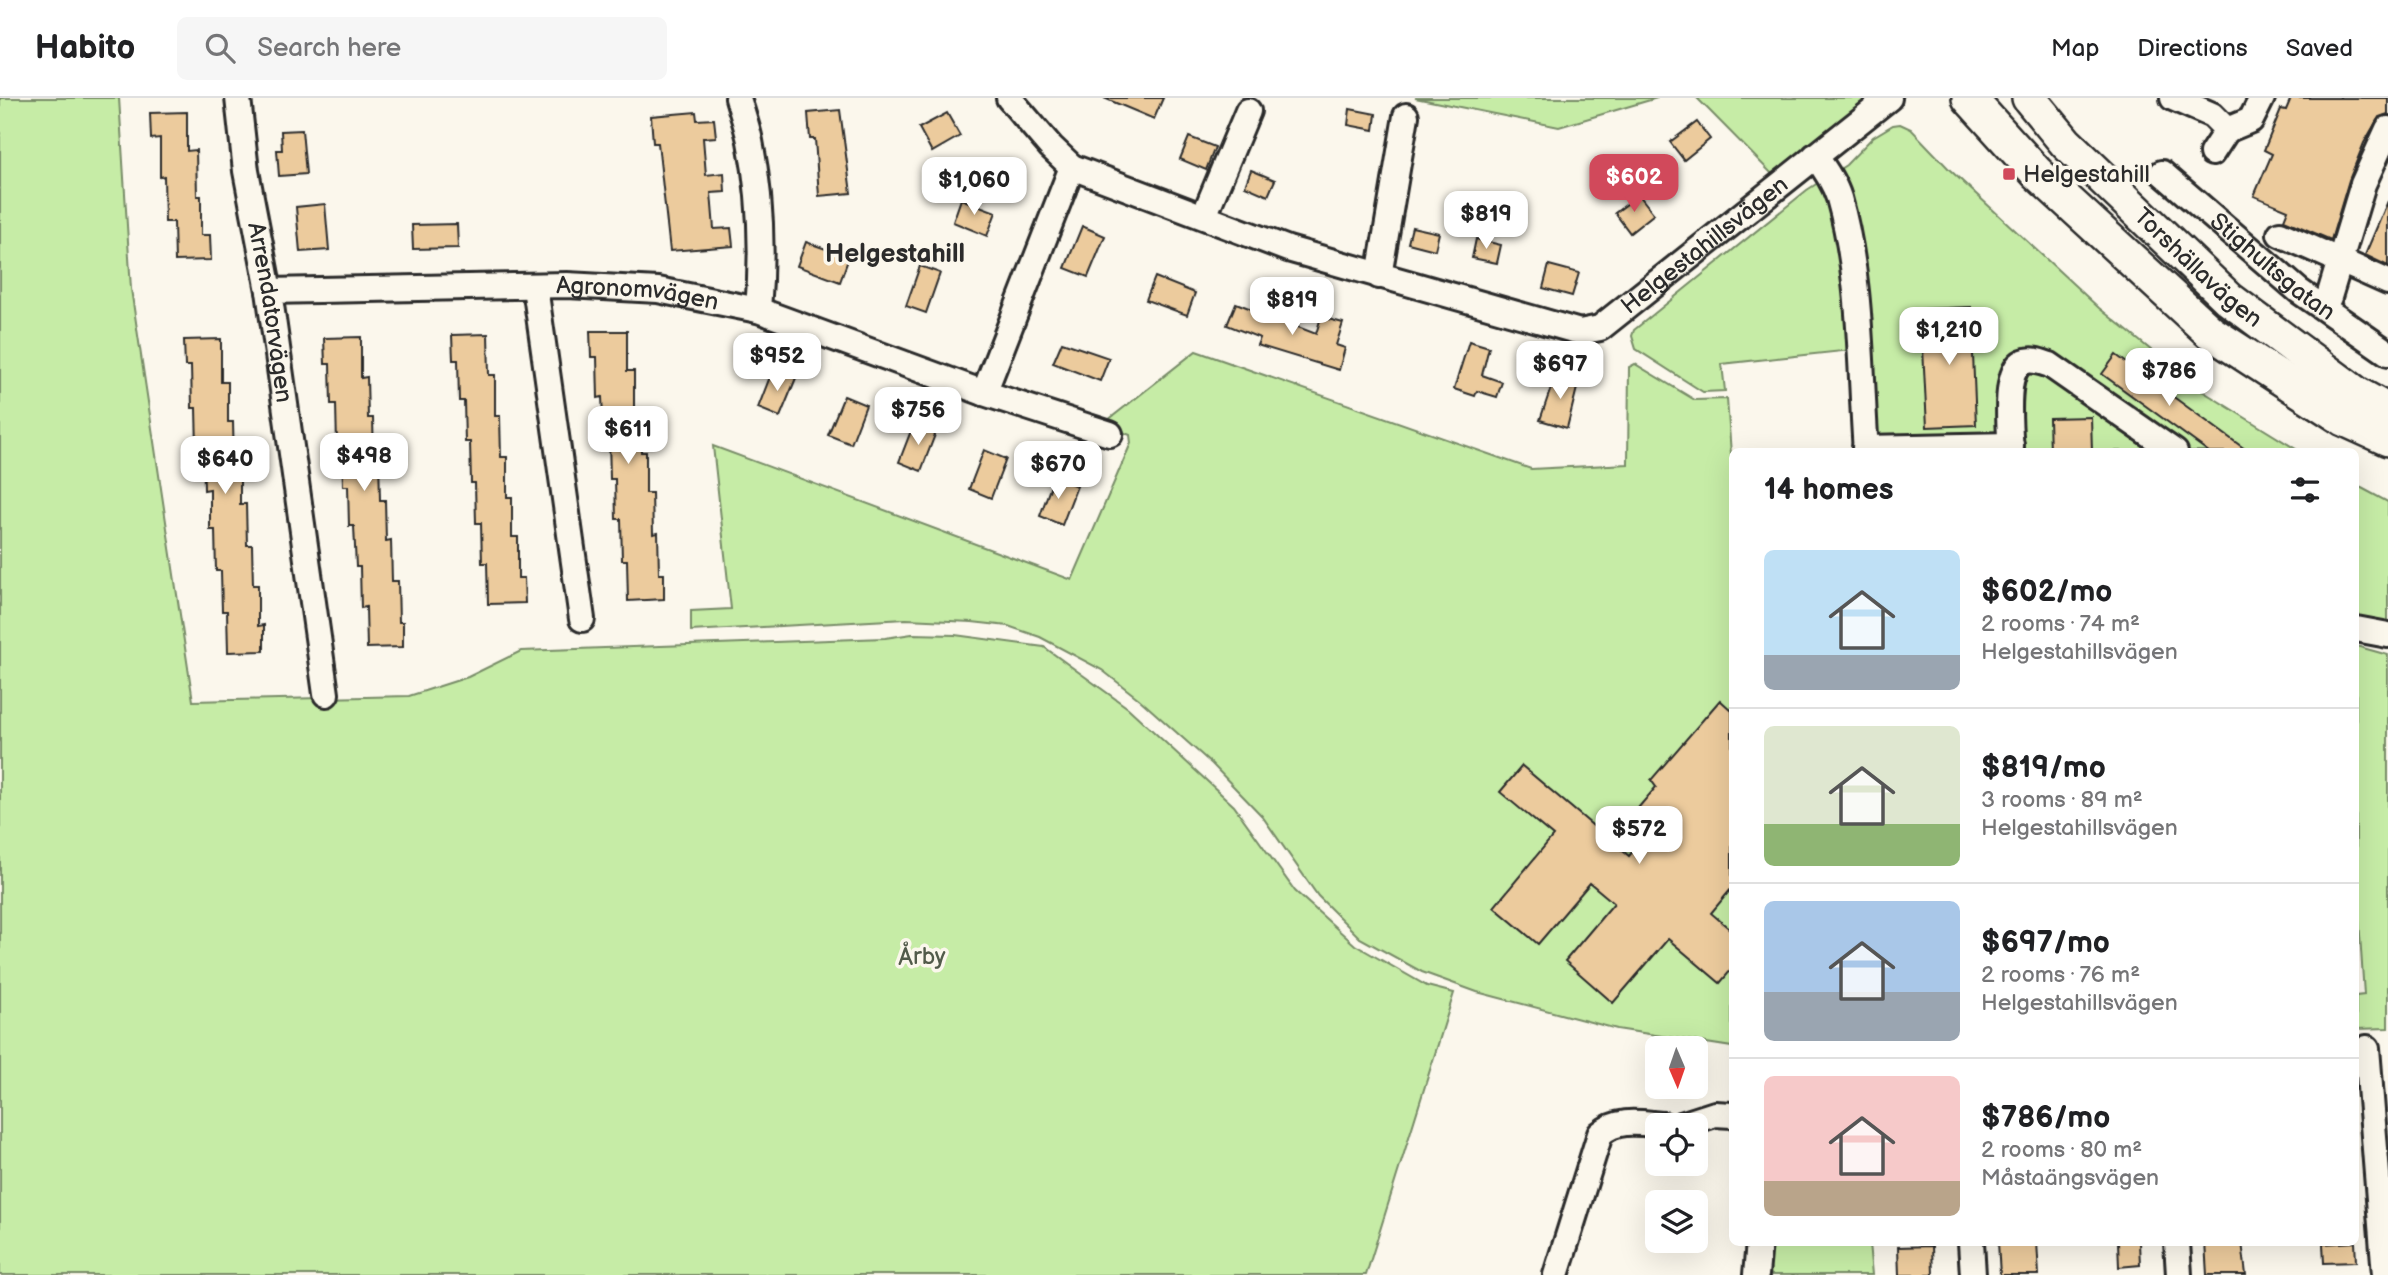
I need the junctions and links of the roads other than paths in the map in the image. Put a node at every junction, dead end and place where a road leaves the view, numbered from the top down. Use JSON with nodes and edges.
{"nodes":[{"id":1,"x":238,"y":98,"type":"edge"},
{"id":2,"x":738,"y":98,"type":"edge"},
{"id":3,"x":1010,"y":98,"type":"edge"},
{"id":4,"x":1889,"y":98,"type":"edge"},
{"id":5,"x":1969,"y":98,"type":"edge"},
{"id":6,"x":2029,"y":98,"type":"edge"},
{"id":7,"x":2173,"y":98,"type":"edge"},
{"id":8,"x":2262,"y":98,"type":"edge"},
{"id":9,"x":1248,"y":111,"type":"dead end"},
{"id":10,"x":1406,"y":116,"type":"dead end"},
{"id":11,"x":2388,"y":129,"type":"edge"},
{"id":12,"x":2227,"y":130,"type":"junction"},
{"id":13,"x":2212,"y":153,"type":"dead end"},
{"id":14,"x":1815,"y":156,"type":"junction"},
{"id":15,"x":1072,"y":167,"type":"junction"},
{"id":16,"x":2162,"y":173,"type":"dead end"},
{"id":17,"x":1204,"y":216,"type":"junction"},
{"id":18,"x":2280,"y":234,"type":"dead end"},
{"id":19,"x":2341,"y":262,"type":"junction"},
{"id":20,"x":1379,"y":276,"type":"junction"},
{"id":21,"x":2388,"y":282,"type":"edge"},
{"id":22,"x":535,"y":287,"type":"junction"},
{"id":23,"x":268,"y":291,"type":"junction"},
{"id":24,"x":2329,"y":297,"type":"dead end"},
{"id":25,"x":758,"y":310,"type":"junction"},
{"id":26,"x":2388,"y":353,"type":"edge"},
{"id":27,"x":984,"y":393,"type":"junction"},
{"id":28,"x":2388,"y":411,"type":"edge"},
{"id":29,"x":1110,"y":434,"type":"dead end"},
{"id":30,"x":2388,"y":439,"type":"edge"},
{"id":31,"x":1866,"y":448,"type":"edge"},
{"id":32,"x":2011,"y":448,"type":"edge"},
{"id":33,"x":2169,"y":448,"type":"edge"},
{"id":34,"x":582,"y":619,"type":"dead end"},
{"id":35,"x":2359,"y":630,"type":"edge"},
{"id":36,"x":2388,"y":635,"type":"edge"},
{"id":37,"x":326,"y":694,"type":"dead end"},
{"id":38,"x":2367,"y":1048,"type":"dead end"},
{"id":39,"x":1729,"y":1115,"type":"edge"},
{"id":40,"x":1708,"y":1116,"type":"edge"},
{"id":41,"x":1645,"y":1124,"type":"edge"},
{"id":42,"x":1759,"y":1246,"type":"edge"},
{"id":43,"x":1970,"y":1246,"type":"edge"},
{"id":44,"x":2177,"y":1246,"type":"edge"},
{"id":45,"x":1556,"y":1275,"type":"edge"},
{"id":46,"x":1756,"y":1275,"type":"edge"},
{"id":47,"x":1973,"y":1275,"type":"edge"},
{"id":48,"x":2179,"y":1275,"type":"edge"},
{"id":49,"x":2385,"y":1275,"type":"edge"}],
"edges":[{"from":1,"to":23,"type":"street","name":"Arrendatorvägen"},
{"from":2,"to":25,"type":"street"},
{"from":3,"to":15,"type":"street","name":"Helgestahillsvägen"},
{"from":4,"to":14,"type":"street","name":"Helgestahillsvägen"},
{"from":5,"to":30,"type":"main road","name":"Torshällavägen"},
{"from":6,"to":28,"type":"main road","name":"Torshällavägen"},
{"from":7,"to":12,"type":"street"},
{"from":8,"to":12,"type":"street"},
{"from":9,"to":17,"type":"street"},
{"from":10,"to":20,"type":"street"},
{"from":11,"to":19,"type":"street"},
{"from":12,"to":13,"type":"street"},
{"from":14,"to":20,"type":"street","name":"Helgestahillsvägen"},
{"from":14,"to":31,"type":"street"},
{"from":15,"to":17,"type":"street","name":"Helgestahillsvägen"},
{"from":15,"to":27,"type":"street"},
{"from":16,"to":26,"type":"street","name":"Stighultsgatan"},
{"from":17,"to":20,"type":"street","name":"Helgestahillsvägen"},
{"from":18,"to":19,"type":"street"},
{"from":19,"to":21,"type":"street"},
{"from":19,"to":24,"type":"street"},
{"from":22,"to":23,"type":"street","name":"Agronomvägen"},
{"from":22,"to":25,"type":"street","name":"Agronomvägen"},
{"from":22,"to":34,"type":"street"},
{"from":23,"to":37,"type":"street","name":"Arrendatorvägen"},
{"from":25,"to":27,"type":"street","name":"Agronomvägen"},
{"from":27,"to":29,"type":"street","name":"Agronomvägen"},
{"from":32,"to":33,"type":"street"},
{"from":35,"to":36,"type":"street"},
{"from":38,"to":49,"type":"street"},
{"from":39,"to":40,"type":"street"},
{"from":41,"to":45,"type":"street"},
{"from":42,"to":46,"type":"street"},
{"from":43,"to":47,"type":"street"},
{"from":44,"to":48,"type":"street"}]}
